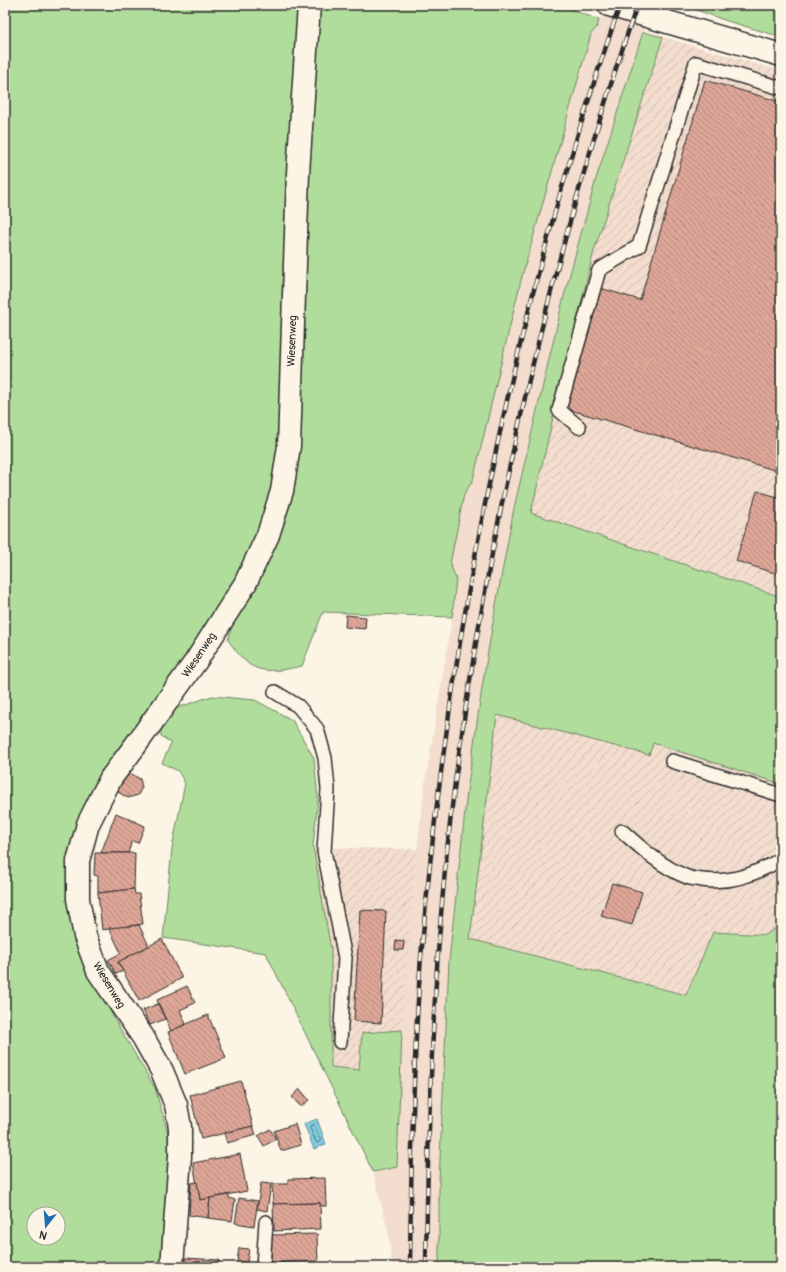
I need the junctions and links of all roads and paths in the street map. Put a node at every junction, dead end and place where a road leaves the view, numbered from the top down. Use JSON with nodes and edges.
{"nodes":[{"id":1,"x":309,"y":5,"type":"edge"},
{"id":2,"x":609,"y":5,"type":"edge"},
{"id":3,"x":781,"y":55,"type":"edge"},
{"id":4,"x":781,"y":88,"type":"edge"},
{"id":5,"x":579,"y":427,"type":"dead end"},
{"id":6,"x":275,"y":692,"type":"dead end"},
{"id":7,"x":672,"y":762,"type":"dead end"},
{"id":8,"x":781,"y":795,"type":"edge"},
{"id":9,"x":622,"y":831,"type":"dead end"},
{"id":10,"x":781,"y":859,"type":"edge"},
{"id":11,"x":340,"y":1042,"type":"dead end"},
{"id":12,"x":266,"y":1222,"type":"dead end"},
{"id":13,"x":172,"y":1267,"type":"edge"},
{"id":14,"x":263,"y":1267,"type":"edge"}],
"edges":[{"from":1,"to":13,"type":"street","name":"Wiesenweg"},
{"from":2,"to":3,"type":"street"},
{"from":4,"to":5,"type":"lane"},
{"from":6,"to":11,"type":"lane"},
{"from":7,"to":8,"type":"lane"},
{"from":9,"to":10,"type":"lane"},
{"from":12,"to":14,"type":"lane"}]}
